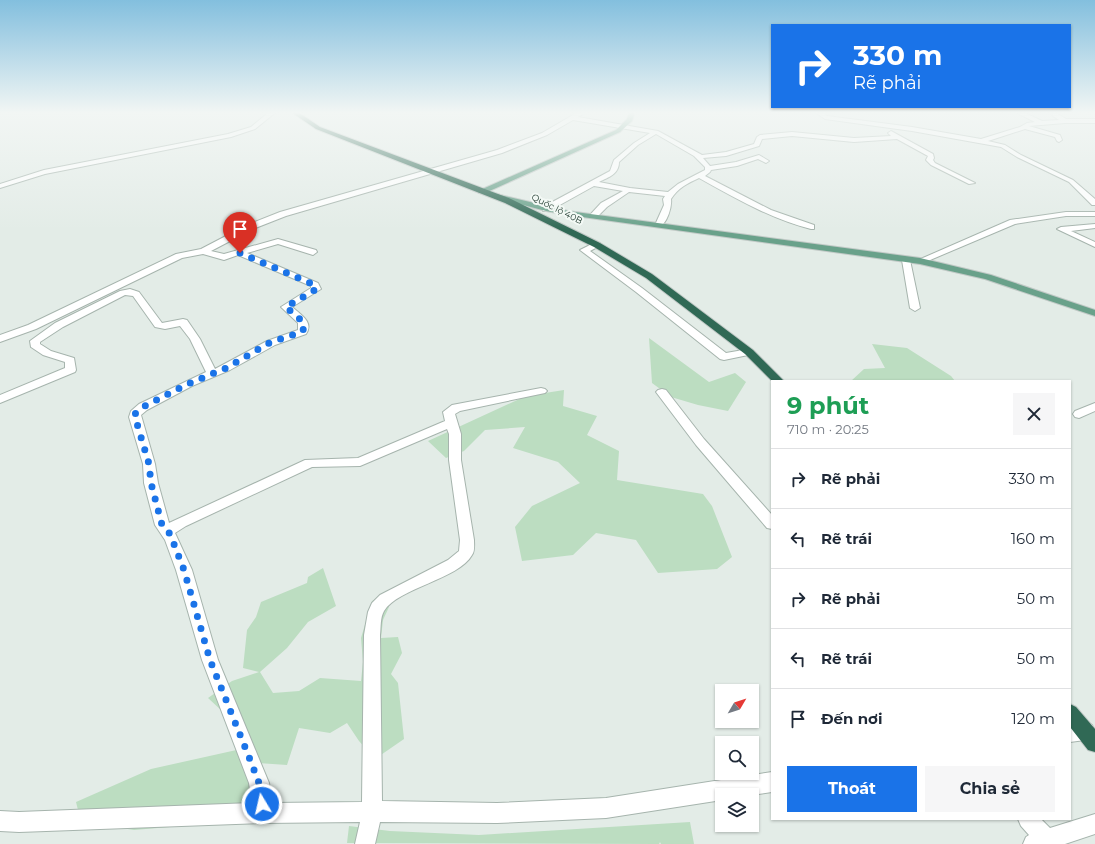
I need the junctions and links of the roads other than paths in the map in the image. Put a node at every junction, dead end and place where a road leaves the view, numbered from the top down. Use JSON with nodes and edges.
{"nodes":[{"id":1,"x":150,"y":151,"type":"edge"},
{"id":2,"x":379,"y":151,"type":"edge"},
{"id":3,"x":496,"y":151,"type":"edge"},
{"id":4,"x":573,"y":151,"type":"edge"},
{"id":5,"x":627,"y":151,"type":"edge"},
{"id":6,"x":690,"y":151,"type":"edge"},
{"id":7,"x":732,"y":151,"type":"edge"},
{"id":8,"x":924,"y":151,"type":"edge"},
{"id":9,"x":1012,"y":151,"type":"edge"},
{"id":10,"x":697,"y":156,"type":"junction"},
{"id":11,"x":766,"y":161,"type":"dead end"},
{"id":12,"x":708,"y":168,"type":"junction"},
{"id":13,"x":432,"y":172,"type":"junction"},
{"id":14,"x":700,"y":176,"type":"junction"},
{"id":15,"x":591,"y":183,"type":"junction"},
{"id":16,"x":971,"y":183,"type":"dead end"},
{"id":17,"x":0,"y":186,"type":"edge"},
{"id":18,"x":627,"y":190,"type":"junction"},
{"id":19,"x":482,"y":191,"type":"junction"},
{"id":20,"x":669,"y":194,"type":"junction"},
{"id":21,"x":1095,"y":203,"type":"edge"},
{"id":22,"x":546,"y":209,"type":"junction"},
{"id":23,"x":568,"y":212,"type":"junction"},
{"id":24,"x":1074,"y":214,"type":"junction"},
{"id":25,"x":1095,"y":214,"type":"edge"},
{"id":26,"x":593,"y":216,"type":"junction"},
{"id":27,"x":554,"y":224,"type":"junction"},
{"id":28,"x":659,"y":225,"type":"junction"},
{"id":29,"x":1095,"y":225,"type":"edge"},
{"id":30,"x":811,"y":227,"type":"dead end"},
{"id":31,"x":597,"y":245,"type":"junction"},
{"id":32,"x":1095,"y":245,"type":"edge"},
{"id":33,"x":204,"y":251,"type":"junction"},
{"id":34,"x":314,"y":252,"type":"dead end"},
{"id":35,"x":240,"y":253,"type":"junction"},
{"id":36,"x":906,"y":260,"type":"junction"},
{"id":37,"x":920,"y":261,"type":"junction"},
{"id":38,"x":915,"y":308,"type":"dead end"},
{"id":39,"x":1095,"y":313,"type":"edge"},
{"id":40,"x":0,"y":339,"type":"edge"},
{"id":41,"x":749,"y":352,"type":"junction"},
{"id":42,"x":212,"y":373,"type":"junction"},
{"id":43,"x":777,"y":380,"type":"edge"},
{"id":44,"x":541,"y":391,"type":"dead end"},
{"id":45,"x":662,"y":392,"type":"dead end"},
{"id":46,"x":0,"y":399,"type":"edge"},
{"id":47,"x":1095,"y":407,"type":"edge"},
{"id":48,"x":1079,"y":414,"type":"dead end"},
{"id":49,"x":451,"y":423,"type":"junction"},
{"id":50,"x":771,"y":523,"type":"edge"},
{"id":51,"x":167,"y":531,"type":"junction"},
{"id":52,"x":1071,"y":715,"type":"edge"},
{"id":53,"x":1083,"y":736,"type":"edge"},
{"id":54,"x":771,"y":782,"type":"edge"},
{"id":55,"x":262,"y":813,"type":"junction"},
{"id":56,"x":372,"y":813,"type":"junction"},
{"id":57,"x":1028,"y":820,"type":"edge"},
{"id":58,"x":0,"y":821,"type":"edge"},
{"id":59,"x":1095,"y":824,"type":"edge"},
{"id":60,"x":1039,"y":842,"type":"edge"},
{"id":61,"x":365,"y":844,"type":"edge"}],
"edges":[{"from":1,"to":17,"type":"street"},
{"from":2,"to":13,"type":"highway","name":"Quốc lộ 40B"},
{"from":3,"to":13,"type":"street"},
{"from":4,"to":19,"type":"main road"},
{"from":5,"to":15,"type":"street"},
{"from":6,"to":10,"type":"street"},
{"from":7,"to":10,"type":"street"},
{"from":8,"to":16,"type":"street"},
{"from":9,"to":21,"type":"street"},
{"from":10,"to":12,"type":"street"},
{"from":11,"to":12,"type":"street"},
{"from":12,"to":14,"type":"street"},
{"from":13,"to":19,"type":"highway","name":"Quốc lộ 40B"},
{"from":13,"to":33,"type":"street"},
{"from":14,"to":20,"type":"street"},
{"from":14,"to":30,"type":"street"},
{"from":15,"to":18,"type":"street"},
{"from":15,"to":22,"type":"street"},
{"from":18,"to":20,"type":"street"},
{"from":18,"to":26,"type":"street"},
{"from":19,"to":22,"type":"main road"},
{"from":19,"to":27,"type":"highway","name":"Quốc lộ 40B"},
{"from":20,"to":28,"type":"street"},
{"from":22,"to":23,"type":"main road"},
{"from":23,"to":26,"type":"main road"},
{"from":23,"to":27,"type":"main road"},
{"from":24,"to":25,"type":"street"},
{"from":24,"to":29,"type":"street"},
{"from":24,"to":37,"type":"street"},
{"from":26,"to":28,"type":"main road"},
{"from":27,"to":31,"type":"highway","name":"Quốc lộ 40B"},
{"from":28,"to":36,"type":"main road"},
{"from":29,"to":32,"type":"street"},
{"from":31,"to":41,"type":"highway","name":"Quốc lộ 40B"},
{"from":31,"to":41,"type":"street"},
{"from":33,"to":35,"type":"street"},
{"from":33,"to":40,"type":"street"},
{"from":34,"to":35,"type":"street"},
{"from":35,"to":42,"type":"street"},
{"from":36,"to":37,"type":"main road"},
{"from":36,"to":38,"type":"street"},
{"from":37,"to":39,"type":"main road"},
{"from":41,"to":43,"type":"highway","name":"Quốc lộ 40B"},
{"from":42,"to":46,"type":"street"},
{"from":42,"to":51,"type":"street"},
{"from":44,"to":49,"type":"street"},
{"from":45,"to":50,"type":"street"},
{"from":47,"to":48,"type":"street"},
{"from":49,"to":51,"type":"street"},
{"from":49,"to":56,"type":"street"},
{"from":51,"to":55,"type":"street"},
{"from":52,"to":53,"type":"highway"},
{"from":54,"to":56,"type":"street"},
{"from":55,"to":56,"type":"street"},
{"from":55,"to":58,"type":"street"},
{"from":56,"to":61,"type":"street"},
{"from":57,"to":60,"type":"street"},
{"from":59,"to":60,"type":"street"}]}
